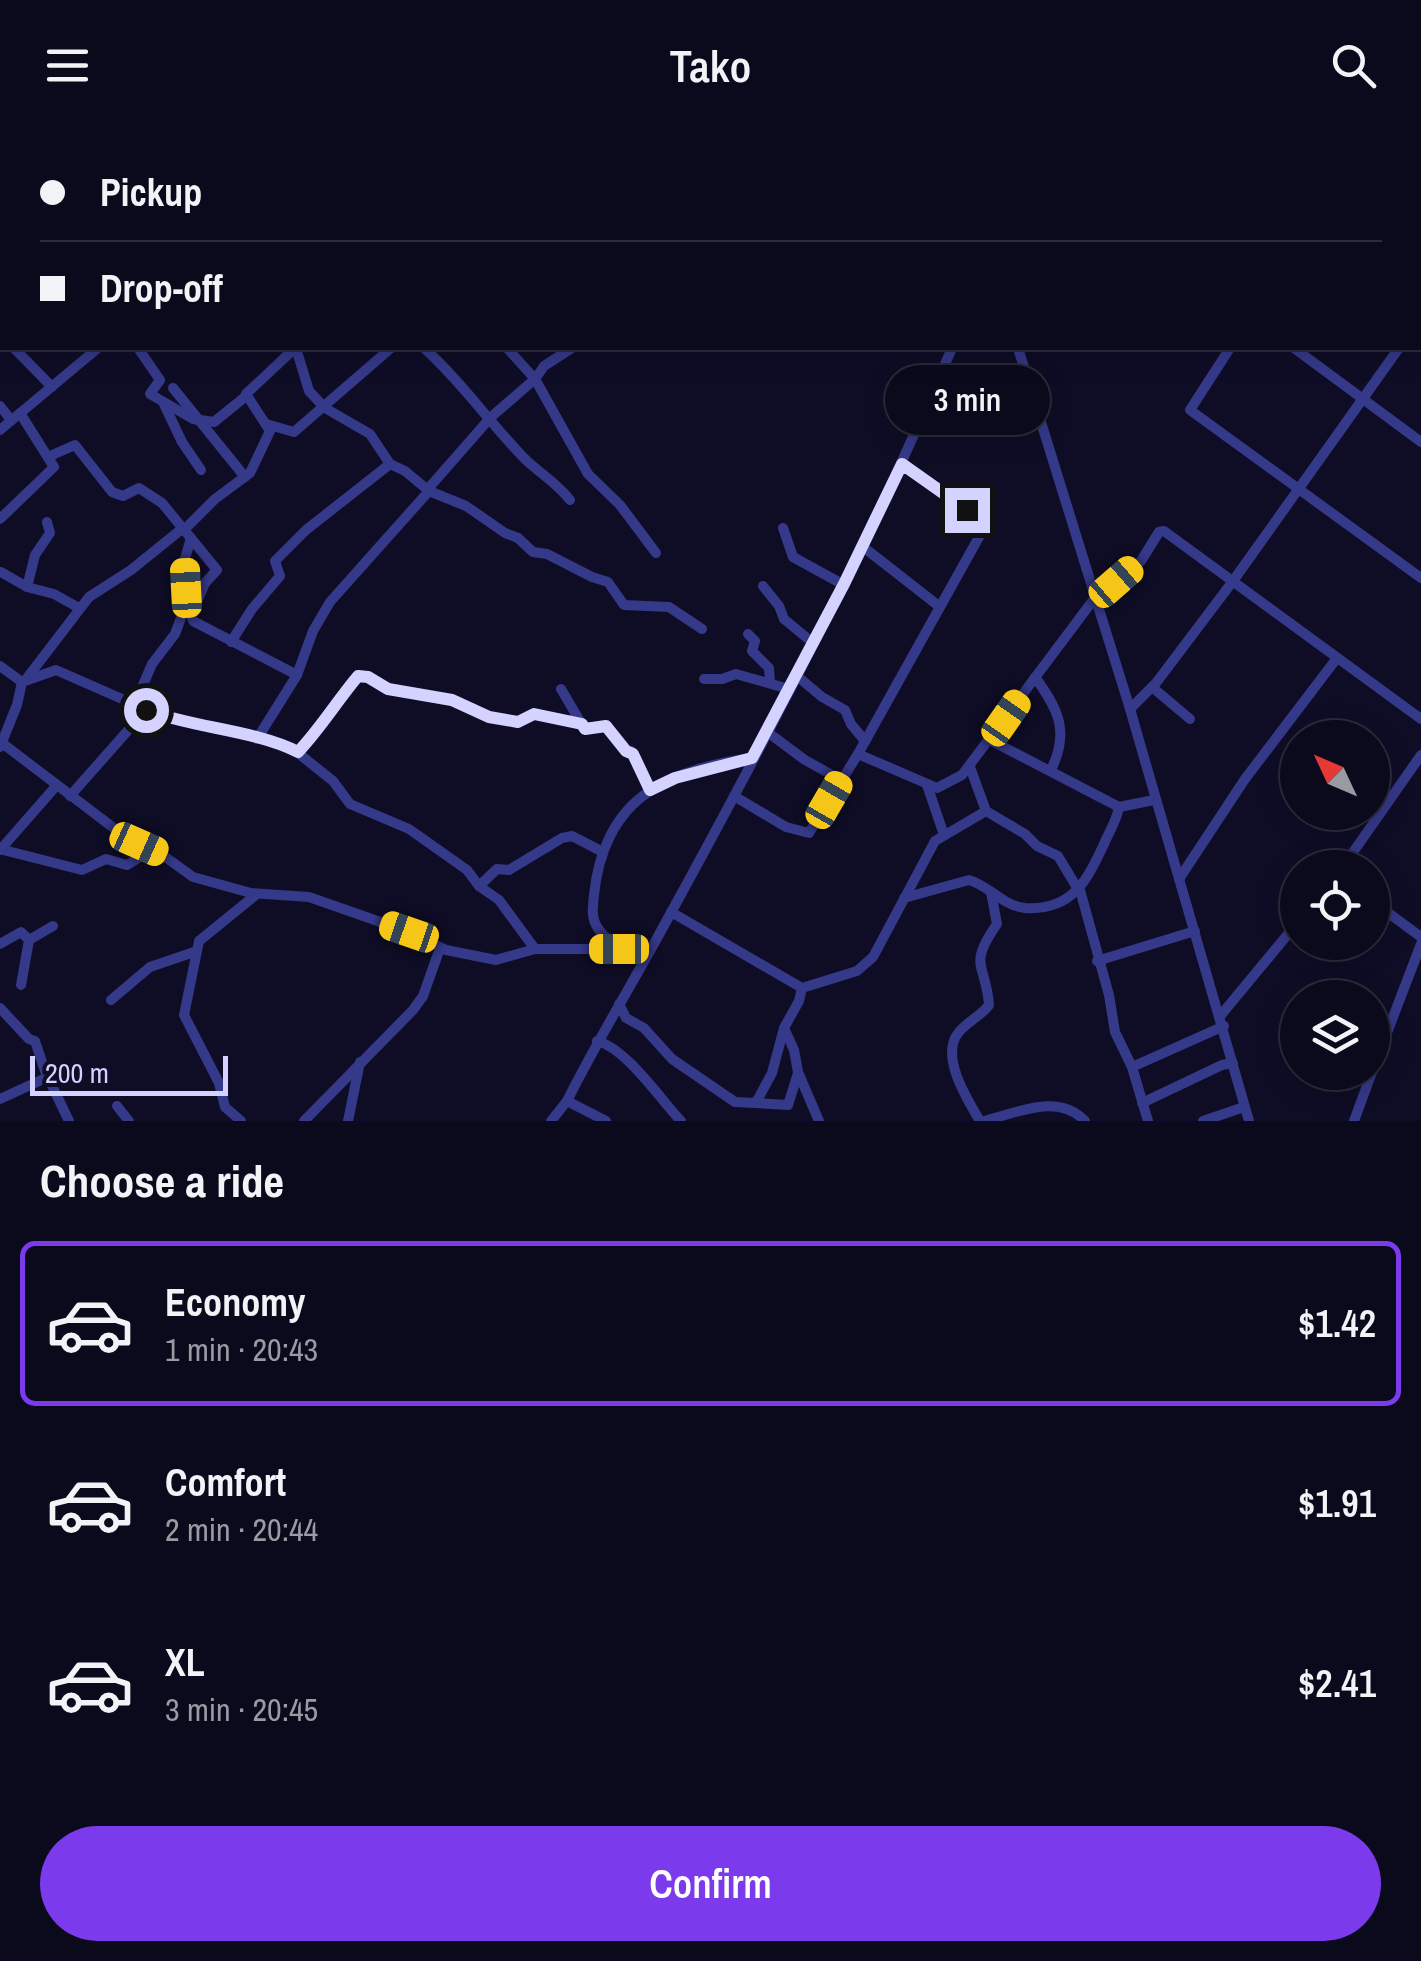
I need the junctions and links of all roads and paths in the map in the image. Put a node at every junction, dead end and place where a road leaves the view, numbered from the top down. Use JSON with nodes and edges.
{"nodes":[{"id":1,"x":16,"y":350,"type":"edge"},
{"id":2,"x":77,"y":350,"type":"edge"},
{"id":3,"x":95,"y":350,"type":"edge"},
{"id":4,"x":139,"y":350,"type":"edge"},
{"id":5,"x":293,"y":350,"type":"edge"},
{"id":6,"x":295,"y":350,"type":"edge"},
{"id":7,"x":389,"y":350,"type":"edge"},
{"id":8,"x":426,"y":350,"type":"edge"},
{"id":9,"x":509,"y":350,"type":"edge"},
{"id":10,"x":569,"y":350,"type":"edge"},
{"id":11,"x":951,"y":350,"type":"edge"},
{"id":12,"x":1019,"y":350,"type":"edge"},
{"id":13,"x":1229,"y":350,"type":"edge"},
{"id":14,"x":1297,"y":350,"type":"edge"},
{"id":15,"x":1398,"y":350,"type":"edge"},
{"id":16,"x":84,"y":359,"type":"junction"},
{"id":17,"x":535,"y":379,"type":"junction"},
{"id":18,"x":52,"y":386,"type":"junction"},
{"id":19,"x":173,"y":388,"type":"dead end"},
{"id":20,"x":246,"y":397,"type":"junction"},
{"id":21,"x":1363,"y":399,"type":"junction"},
{"id":22,"x":162,"y":401,"type":"junction"},
{"id":23,"x":0,"y":406,"type":"edge"},
{"id":24,"x":324,"y":408,"type":"junction"},
{"id":25,"x":16,"y":416,"type":"junction"},
{"id":26,"x":490,"y":417,"type":"junction"},
{"id":27,"x":198,"y":420,"type":"junction"},
{"id":28,"x":266,"y":424,"type":"junction"},
{"id":29,"x":0,"y":430,"type":"edge"},
{"id":30,"x":1421,"y":442,"type":"edge"},
{"id":31,"x":50,"y":456,"type":"junction"},
{"id":32,"x":390,"y":464,"type":"junction"},
{"id":33,"x":902,"y":464,"type":"junction"},
{"id":34,"x":202,"y":470,"type":"dead end"},
{"id":35,"x":245,"y":477,"type":"junction"},
{"id":36,"x":428,"y":491,"type":"junction"},
{"id":37,"x":1298,"y":491,"type":"junction"},
{"id":38,"x":570,"y":500,"type":"dead end"},
{"id":39,"x":0,"y":519,"type":"edge"},
{"id":40,"x":47,"y":522,"type":"dead end"},
{"id":41,"x":783,"y":528,"type":"dead end"},
{"id":42,"x":186,"y":532,"type":"junction"},
{"id":43,"x":862,"y":546,"type":"junction"},
{"id":44,"x":656,"y":553,"type":"dead end"},
{"id":45,"x":1,"y":572,"type":"edge"},
{"id":46,"x":1421,"y":578,"type":"edge"},
{"id":47,"x":1233,"y":581,"type":"junction"},
{"id":48,"x":844,"y":584,"type":"junction"},
{"id":49,"x":27,"y":586,"type":"junction"},
{"id":50,"x":762,"y":586,"type":"dead end"},
{"id":51,"x":1094,"y":599,"type":"junction"},
{"id":52,"x":940,"y":607,"type":"junction"},
{"id":53,"x":79,"y":608,"type":"junction"},
{"id":54,"x":702,"y":630,"type":"dead end"},
{"id":55,"x":748,"y":634,"type":"dead end"},
{"id":56,"x":232,"y":642,"type":"junction"},
{"id":57,"x":814,"y":642,"type":"junction"},
{"id":58,"x":1336,"y":658,"type":"junction"},
{"id":59,"x":0,"y":666,"type":"edge"},
{"id":60,"x":297,"y":675,"type":"junction"},
{"id":61,"x":796,"y":675,"type":"junction"},
{"id":62,"x":1035,"y":676,"type":"junction"},
{"id":63,"x":704,"y":679,"type":"dead end"},
{"id":64,"x":24,"y":680,"type":"junction"},
{"id":65,"x":770,"y":682,"type":"junction"},
{"id":66,"x":1152,"y":687,"type":"junction"},
{"id":67,"x":561,"y":688,"type":"dead end"},
{"id":68,"x":789,"y":689,"type":"junction"},
{"id":69,"x":134,"y":706,"type":"junction"},
{"id":70,"x":1130,"y":709,"type":"junction"},
{"id":71,"x":146,"y":710,"type":"junction"},
{"id":72,"x":1421,"y":718,"type":"edge"},
{"id":73,"x":1190,"y":720,"type":"dead end"},
{"id":74,"x":582,"y":724,"type":"junction"},
{"id":75,"x":766,"y":731,"type":"junction"},
{"id":76,"x":257,"y":738,"type":"junction"},
{"id":77,"x":990,"y":740,"type":"junction"},
{"id":78,"x":865,"y":741,"type":"junction"},
{"id":79,"x":1,"y":745,"type":"edge"},
{"id":80,"x":298,"y":752,"type":"junction"},
{"id":81,"x":858,"y":754,"type":"junction"},
{"id":82,"x":1421,"y":754,"type":"edge"},
{"id":83,"x":752,"y":758,"type":"junction"},
{"id":84,"x":970,"y":767,"type":"junction"},
{"id":85,"x":1051,"y":770,"type":"junction"},
{"id":86,"x":841,"y":780,"type":"junction"},
{"id":87,"x":927,"y":784,"type":"junction"},
{"id":88,"x":56,"y":785,"type":"junction"},
{"id":89,"x":650,"y":790,"type":"junction"},
{"id":90,"x":70,"y":796,"type":"junction"},
{"id":91,"x":734,"y":796,"type":"junction"},
{"id":92,"x":1154,"y":800,"type":"junction"},
{"id":93,"x":1119,"y":807,"type":"junction"},
{"id":94,"x":986,"y":811,"type":"junction"},
{"id":95,"x":944,"y":835,"type":"junction"},
{"id":96,"x":0,"y":850,"type":"edge"},
{"id":97,"x":1354,"y":850,"type":"edge"},
{"id":98,"x":601,"y":852,"type":"junction"},
{"id":99,"x":164,"y":856,"type":"junction"},
{"id":100,"x":1179,"y":879,"type":"junction"},
{"id":101,"x":479,"y":886,"type":"junction"},
{"id":102,"x":1079,"y":890,"type":"junction"},
{"id":103,"x":991,"y":892,"type":"junction"},
{"id":104,"x":257,"y":894,"type":"junction"},
{"id":105,"x":904,"y":898,"type":"junction"},
{"id":106,"x":671,"y":912,"type":"junction"},
{"id":107,"x":1390,"y":915,"type":"edge"},
{"id":108,"x":53,"y":926,"type":"dead end"},
{"id":109,"x":1195,"y":931,"type":"junction"},
{"id":110,"x":29,"y":940,"type":"junction"},
{"id":111,"x":1421,"y":940,"type":"edge"},
{"id":112,"x":0,"y":944,"type":"edge"},
{"id":113,"x":1280,"y":945,"type":"edge"},
{"id":114,"x":440,"y":948,"type":"junction"},
{"id":115,"x":535,"y":949,"type":"junction"},
{"id":116,"x":619,"y":949,"type":"junction"},
{"id":117,"x":197,"y":952,"type":"junction"},
{"id":118,"x":647,"y":954,"type":"junction"},
{"id":119,"x":1097,"y":961,"type":"junction"},
{"id":120,"x":21,"y":985,"type":"dead end"},
{"id":121,"x":802,"y":988,"type":"junction"},
{"id":122,"x":111,"y":1000,"type":"dead end"},
{"id":123,"x":619,"y":1004,"type":"junction"},
{"id":124,"x":0,"y":1008,"type":"edge"},
{"id":125,"x":1222,"y":1021,"type":"junction"},
{"id":126,"x":1390,"y":1024,"type":"edge"},
{"id":127,"x":784,"y":1028,"type":"junction"},
{"id":128,"x":597,"y":1042,"type":"junction"},
{"id":129,"x":360,"y":1062,"type":"junction"},
{"id":130,"x":1233,"y":1063,"type":"junction"},
{"id":131,"x":1132,"y":1068,"type":"junction"},
{"id":132,"x":798,"y":1072,"type":"junction"},
{"id":133,"x":48,"y":1077,"type":"junction"},
{"id":134,"x":1365,"y":1090,"type":"edge"},
{"id":135,"x":0,"y":1099,"type":"edge"},
{"id":136,"x":567,"y":1100,"type":"junction"},
{"id":137,"x":1142,"y":1103,"type":"junction"},
{"id":138,"x":755,"y":1104,"type":"junction"},
{"id":139,"x":117,"y":1106,"type":"dead end"},
{"id":140,"x":1244,"y":1107,"type":"junction"},
{"id":141,"x":69,"y":1121,"type":"edge"},
{"id":142,"x":129,"y":1121,"type":"edge"},
{"id":143,"x":241,"y":1121,"type":"edge"},
{"id":144,"x":304,"y":1121,"type":"edge"},
{"id":145,"x":348,"y":1121,"type":"edge"},
{"id":146,"x":551,"y":1121,"type":"edge"},
{"id":147,"x":606,"y":1121,"type":"edge"},
{"id":148,"x":682,"y":1121,"type":"edge"},
{"id":149,"x":819,"y":1121,"type":"edge"},
{"id":150,"x":982,"y":1121,"type":"edge"},
{"id":151,"x":1085,"y":1121,"type":"edge"},
{"id":152,"x":1148,"y":1121,"type":"edge"},
{"id":153,"x":1203,"y":1121,"type":"edge"},
{"id":154,"x":1249,"y":1121,"type":"edge"},
{"id":155,"x":1354,"y":1121,"type":"edge"}],
"edges":[{"from":1,"to":18,"type":"street"},
{"from":2,"to":16,"type":"street"},
{"from":3,"to":16,"type":"street"},
{"from":4,"to":22,"type":"street"},
{"from":5,"to":20,"type":"street"},
{"from":6,"to":24,"type":"street"},
{"from":7,"to":24,"type":"street"},
{"from":8,"to":26,"type":"street"},
{"from":9,"to":17,"type":"street"},
{"from":10,"to":17,"type":"street"},
{"from":11,"to":33,"type":"street"},
{"from":12,"to":51,"type":"street"},
{"from":13,"to":37,"type":"street"},
{"from":14,"to":21,"type":"street"},
{"from":15,"to":21,"type":"street"},
{"from":16,"to":18,"type":"street"},
{"from":17,"to":26,"type":"street"},
{"from":17,"to":44,"type":"street"},
{"from":18,"to":25,"type":"street"},
{"from":19,"to":27,"type":"street"},
{"from":20,"to":27,"type":"street"},
{"from":20,"to":28,"type":"street"},
{"from":21,"to":30,"type":"street"},
{"from":21,"to":37,"type":"street"},
{"from":22,"to":27,"type":"street"},
{"from":22,"to":34,"type":"street"},
{"from":23,"to":25,"type":"street"},
{"from":24,"to":28,"type":"street"},
{"from":24,"to":32,"type":"street"},
{"from":25,"to":29,"type":"street"},
{"from":25,"to":31,"type":"street"},
{"from":26,"to":36,"type":"street"},
{"from":26,"to":38,"type":"street"},
{"from":27,"to":35,"type":"street"},
{"from":28,"to":35,"type":"street"},
{"from":31,"to":39,"type":"street"},
{"from":31,"to":42,"type":"street"},
{"from":32,"to":36,"type":"street"},
{"from":32,"to":56,"type":"street"},
{"from":33,"to":43,"type":"street"},
{"from":33,"to":52,"type":"street"},
{"from":35,"to":42,"type":"street"},
{"from":36,"to":54,"type":"street"},
{"from":36,"to":60,"type":"street"},
{"from":37,"to":46,"type":"street"},
{"from":37,"to":47,"type":"street"},
{"from":40,"to":49,"type":"street"},
{"from":41,"to":48,"type":"street"},
{"from":42,"to":53,"type":"street"},
{"from":42,"to":56,"type":"street"},
{"from":42,"to":69,"type":"street"},
{"from":43,"to":48,"type":"street"},
{"from":43,"to":52,"type":"street"},
{"from":45,"to":49,"type":"street"},
{"from":47,"to":51,"type":"street"},
{"from":47,"to":58,"type":"street"},
{"from":47,"to":66,"type":"street"},
{"from":48,"to":57,"type":"street"},
{"from":49,"to":53,"type":"street"},
{"from":50,"to":57,"type":"street"},
{"from":51,"to":62,"type":"street"},
{"from":51,"to":70,"type":"street"},
{"from":52,"to":78,"type":"street"},
{"from":53,"to":64,"type":"street"},
{"from":55,"to":65,"type":"street"},
{"from":56,"to":60,"type":"street"},
{"from":57,"to":61,"type":"street"},
{"from":58,"to":72,"type":"street"},
{"from":58,"to":100,"type":"street"},
{"from":59,"to":64,"type":"street"},
{"from":60,"to":76,"type":"street"},
{"from":61,"to":68,"type":"street"},
{"from":61,"to":78,"type":"street"},
{"from":62,"to":77,"type":"street"},
{"from":62,"to":85,"type":"street"},
{"from":63,"to":65,"type":"street"},
{"from":64,"to":69,"type":"street"},
{"from":64,"to":79,"type":"street"},
{"from":65,"to":68,"type":"street"},
{"from":66,"to":70,"type":"street"},
{"from":66,"to":73,"type":"street"},
{"from":67,"to":74,"type":"street"},
{"from":68,"to":75,"type":"street"},
{"from":69,"to":71,"type":"street"},
{"from":70,"to":92,"type":"street"},
{"from":71,"to":76,"type":"street"},
{"from":71,"to":90,"type":"street"},
{"from":74,"to":80,"type":"street"},
{"from":74,"to":89,"type":"street"},
{"from":75,"to":83,"type":"street"},
{"from":75,"to":86,"type":"street"},
{"from":76,"to":80,"type":"street"},
{"from":77,"to":84,"type":"street"},
{"from":77,"to":85,"type":"street"},
{"from":78,"to":81,"type":"street"},
{"from":79,"to":88,"type":"street"},
{"from":80,"to":101,"type":"street"},
{"from":81,"to":86,"type":"street"},
{"from":81,"to":87,"type":"street"},
{"from":82,"to":97,"type":"street"},
{"from":83,"to":89,"type":"street"},
{"from":83,"to":91,"type":"street"},
{"from":84,"to":87,"type":"street"},
{"from":84,"to":94,"type":"street"},
{"from":85,"to":93,"type":"street"},
{"from":86,"to":91,"type":"street"},
{"from":87,"to":95,"type":"street"},
{"from":88,"to":90,"type":"street"},
{"from":88,"to":96,"type":"street"},
{"from":89,"to":98,"type":"street"},
{"from":90,"to":99,"type":"street"},
{"from":91,"to":106,"type":"street"},
{"from":92,"to":93,"type":"street"},
{"from":92,"to":100,"type":"street"},
{"from":93,"to":102,"type":"street"},
{"from":94,"to":95,"type":"street"},
{"from":94,"to":102,"type":"street"},
{"from":95,"to":105,"type":"street"},
{"from":96,"to":99,"type":"street"},
{"from":98,"to":101,"type":"street"},
{"from":98,"to":116,"type":"street"},
{"from":99,"to":104,"type":"street"},
{"from":100,"to":109,"type":"street"},
{"from":101,"to":115,"type":"street"},
{"from":102,"to":103,"type":"street"},
{"from":102,"to":119,"type":"street"},
{"from":103,"to":105,"type":"street"},
{"from":103,"to":150,"type":"street"},
{"from":104,"to":114,"type":"street"},
{"from":104,"to":117,"type":"street"},
{"from":105,"to":121,"type":"street"},
{"from":106,"to":118,"type":"street"},
{"from":106,"to":121,"type":"street"},
{"from":107,"to":111,"type":"street"},
{"from":108,"to":110,"type":"street"},
{"from":109,"to":119,"type":"street"},
{"from":109,"to":125,"type":"street"},
{"from":110,"to":112,"type":"street"},
{"from":110,"to":120,"type":"street"},
{"from":111,"to":126,"type":"street"},
{"from":113,"to":125,"type":"street"},
{"from":114,"to":115,"type":"street"},
{"from":114,"to":129,"type":"street"},
{"from":115,"to":116,"type":"street"},
{"from":116,"to":118,"type":"street"},
{"from":117,"to":122,"type":"street"},
{"from":117,"to":143,"type":"street"},
{"from":118,"to":123,"type":"street"},
{"from":119,"to":131,"type":"street"},
{"from":121,"to":127,"type":"street"},
{"from":123,"to":128,"type":"street"},
{"from":123,"to":138,"type":"street"},
{"from":124,"to":133,"type":"street"},
{"from":125,"to":130,"type":"street"},
{"from":125,"to":131,"type":"street"},
{"from":127,"to":132,"type":"street"},
{"from":127,"to":138,"type":"street"},
{"from":128,"to":136,"type":"street"},
{"from":128,"to":148,"type":"street"},
{"from":129,"to":144,"type":"street"},
{"from":129,"to":145,"type":"street"},
{"from":130,"to":137,"type":"street"},
{"from":130,"to":140,"type":"street"},
{"from":131,"to":137,"type":"street"},
{"from":132,"to":138,"type":"street"},
{"from":132,"to":149,"type":"street"},
{"from":133,"to":135,"type":"street"},
{"from":133,"to":141,"type":"street"},
{"from":134,"to":155,"type":"street"},
{"from":136,"to":146,"type":"street"},
{"from":136,"to":147,"type":"street"},
{"from":137,"to":152,"type":"street"},
{"from":139,"to":142,"type":"street"},
{"from":140,"to":153,"type":"street"},
{"from":140,"to":154,"type":"street"},
{"from":150,"to":151,"type":"street"}]}
